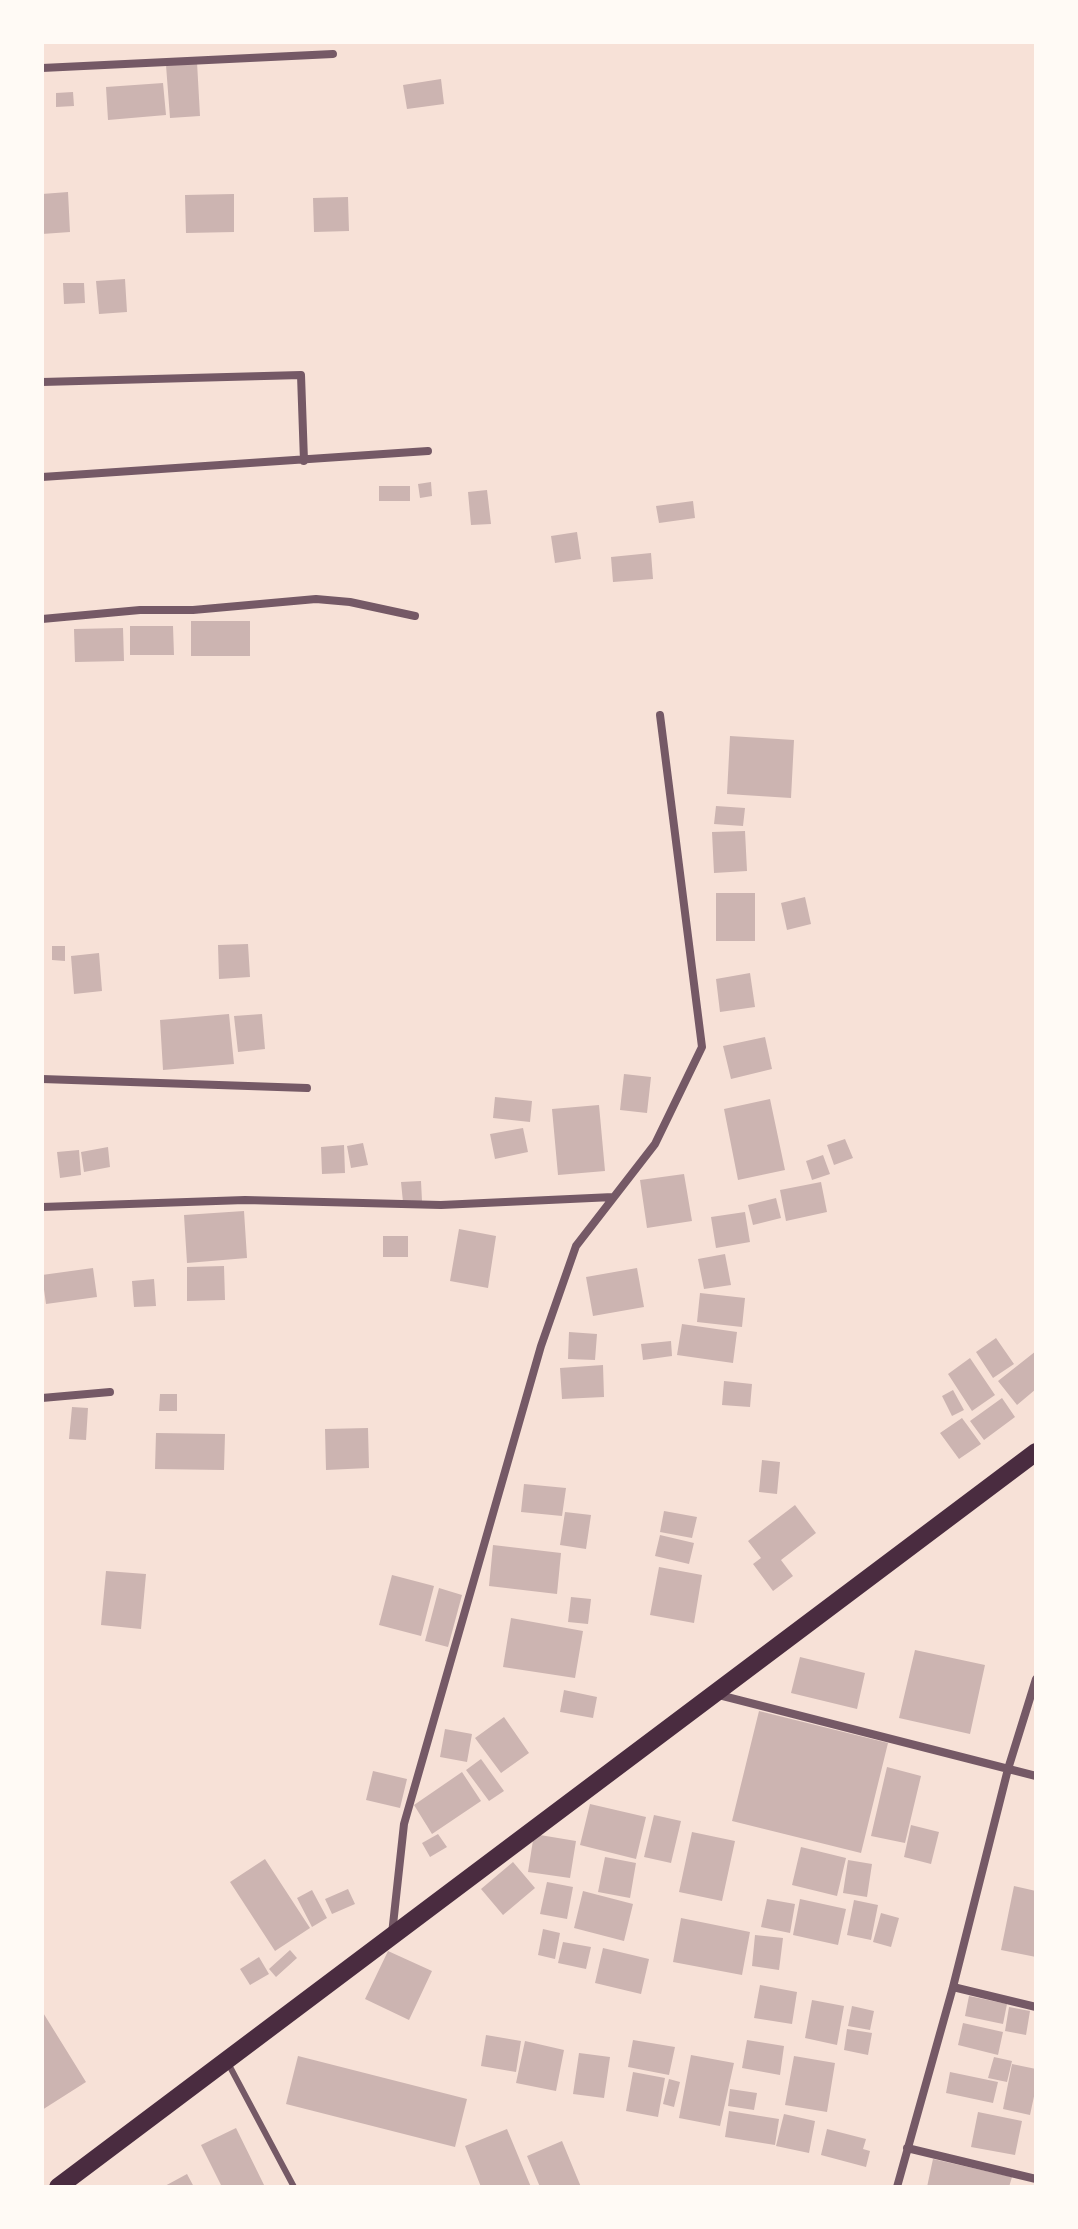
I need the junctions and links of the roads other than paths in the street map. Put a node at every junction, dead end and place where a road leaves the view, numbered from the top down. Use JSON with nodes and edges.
{"nodes":[{"id":1,"x":333,"y":54,"type":"dead end"},
{"id":2,"x":42,"y":68,"type":"edge"},
{"id":3,"x":42,"y":382,"type":"edge"},
{"id":4,"x":428,"y":451,"type":"dead end"},
{"id":5,"x":304,"y":461,"type":"junction"},
{"id":6,"x":42,"y":477,"type":"edge"},
{"id":7,"x":415,"y":616,"type":"dead end"},
{"id":8,"x":42,"y":619,"type":"edge"},
{"id":9,"x":660,"y":715,"type":"dead end"},
{"id":10,"x":42,"y":1079,"type":"edge"},
{"id":11,"x":307,"y":1088,"type":"dead end"},
{"id":12,"x":613,"y":1197,"type":"junction"},
{"id":13,"x":42,"y":1207,"type":"edge"},
{"id":14,"x":110,"y":1392,"type":"dead end"},
{"id":15,"x":42,"y":1398,"type":"edge"},
{"id":16,"x":1036,"y":1452,"type":"edge"},
{"id":17,"x":1036,"y":1679,"type":"edge"},
{"id":18,"x":715,"y":1694,"type":"junction"},
{"id":19,"x":1008,"y":1769,"type":"junction"},
{"id":20,"x":1036,"y":1776,"type":"edge"},
{"id":21,"x":392,"y":1939,"type":"junction"},
{"id":22,"x":953,"y":1987,"type":"junction"},
{"id":23,"x":1036,"y":2007,"type":"edge"},
{"id":24,"x":227,"y":2061,"type":"junction"},
{"id":25,"x":907,"y":2148,"type":"junction"},
{"id":26,"x":1036,"y":2179,"type":"edge"},
{"id":27,"x":58,"y":2187,"type":"edge"},
{"id":28,"x":294,"y":2187,"type":"edge"},
{"id":29,"x":897,"y":2187,"type":"edge"}],
"edges":[{"from":1,"to":2,"type":"street"},
{"from":3,"to":5,"type":"street"},
{"from":4,"to":5,"type":"street"},
{"from":5,"to":6,"type":"street"},
{"from":7,"to":8,"type":"street"},
{"from":9,"to":12,"type":"street"},
{"from":10,"to":11,"type":"street"},
{"from":12,"to":13,"type":"street"},
{"from":12,"to":21,"type":"street"},
{"from":14,"to":15,"type":"street"},
{"from":16,"to":18,"type":"main road"},
{"from":17,"to":19,"type":"street"},
{"from":18,"to":19,"type":"street"},
{"from":18,"to":21,"type":"main road"},
{"from":19,"to":20,"type":"street"},
{"from":19,"to":22,"type":"street"},
{"from":21,"to":24,"type":"main road"},
{"from":22,"to":23,"type":"street"},
{"from":22,"to":25,"type":"street"},
{"from":24,"to":27,"type":"main road"},
{"from":24,"to":28,"type":"lane"},
{"from":25,"to":26,"type":"street"},
{"from":25,"to":29,"type":"street"}]}
